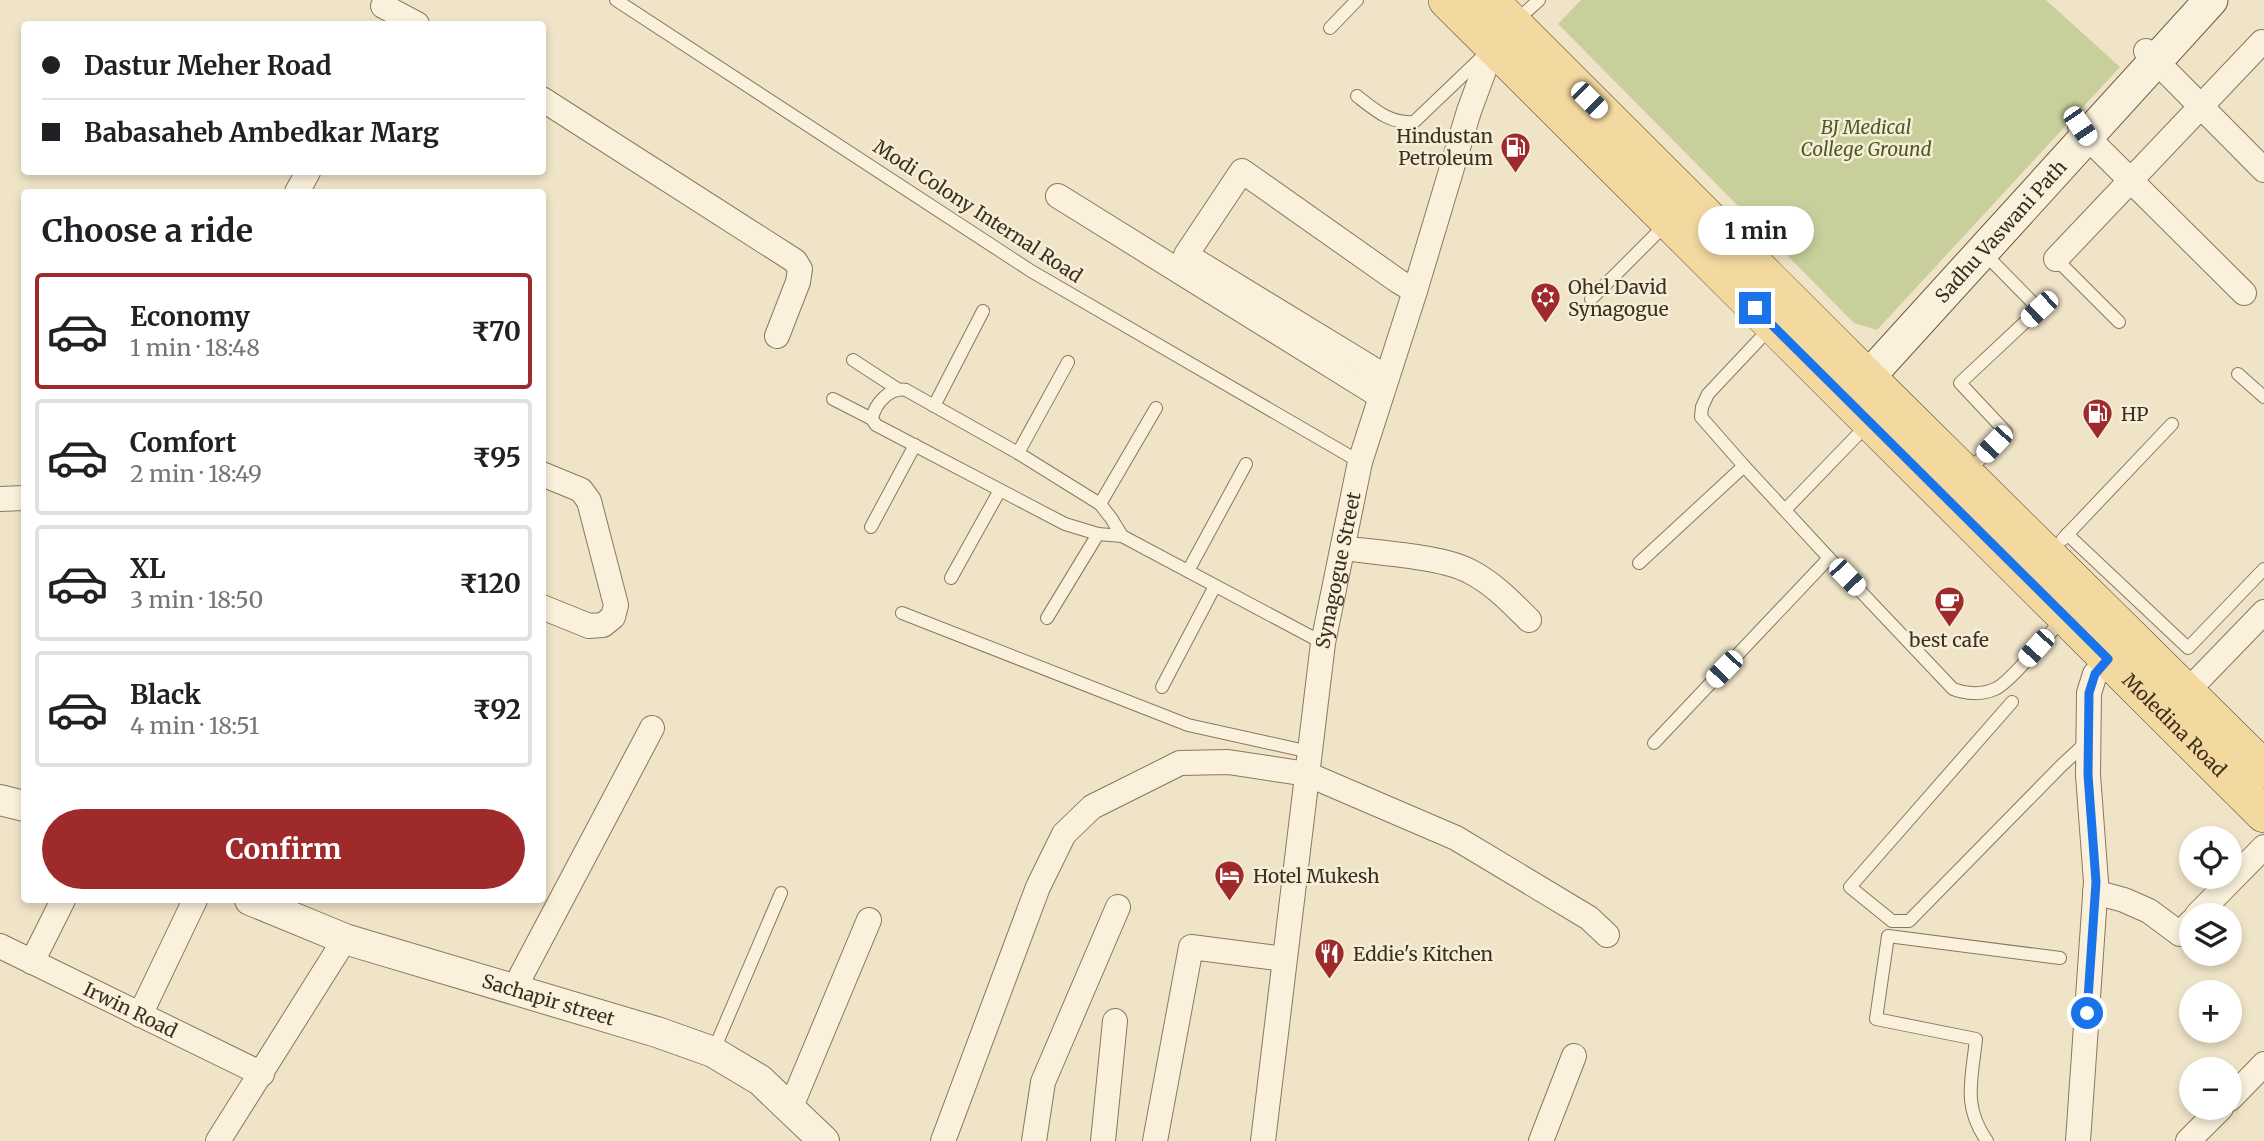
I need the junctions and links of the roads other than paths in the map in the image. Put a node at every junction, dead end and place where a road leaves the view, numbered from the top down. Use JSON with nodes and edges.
{"nodes":[{"id":1,"x":616,"y":0,"type":"edge"},
{"id":2,"x":1357,"y":0,"type":"edge"},
{"id":3,"x":1447,"y":0,"type":"edge"},
{"id":4,"x":2191,"y":0,"type":"edge"},
{"id":5,"x":2211,"y":0,"type":"edge"},
{"id":6,"x":381,"y":10,"type":"edge"},
{"id":7,"x":1508,"y":18,"type":"edge"},
{"id":8,"x":409,"y":21,"type":"edge"},
{"id":9,"x":1330,"y":28,"type":"dead end"},
{"id":10,"x":2262,"y":42,"type":"dead end"},
{"id":11,"x":2151,"y":57,"type":"junction"},
{"id":12,"x":1357,"y":96,"type":"dead end"},
{"id":13,"x":546,"y":102,"type":"edge"},
{"id":14,"x":2200,"y":106,"type":"junction"},
{"id":15,"x":2084,"y":132,"type":"junction"},
{"id":16,"x":2264,"y":170,"type":"edge"},
{"id":17,"x":2131,"y":179,"type":"junction"},
{"id":18,"x":1058,"y":196,"type":"dead end"},
{"id":19,"x":1668,"y":222,"type":"junction"},
{"id":20,"x":1978,"y":246,"type":"junction"},
{"id":21,"x":2056,"y":259,"type":"joint"},
{"id":22,"x":1415,"y":291,"type":"junction"},
{"id":23,"x":2244,"y":293,"type":"dead end"},
{"id":24,"x":1591,"y":299,"type":"dead end"},
{"id":25,"x":984,"y":311,"type":"dead end"},
{"id":26,"x":2119,"y":322,"type":"dead end"},
{"id":27,"x":1772,"y":326,"type":"junction"},
{"id":28,"x":777,"y":336,"type":"dead end"},
{"id":29,"x":853,"y":360,"type":"dead end"},
{"id":30,"x":1068,"y":362,"type":"dead end"},
{"id":31,"x":2238,"y":374,"type":"dead end"},
{"id":32,"x":1383,"y":387,"type":"junction"},
{"id":33,"x":896,"y":388,"type":"junction"},
{"id":34,"x":1855,"y":391,"type":"junction"},
{"id":35,"x":2264,"y":397,"type":"edge"},
{"id":36,"x":833,"y":399,"type":"dead end"},
{"id":37,"x":934,"y":406,"type":"junction"},
{"id":38,"x":1156,"y":408,"type":"dead end"},
{"id":39,"x":872,"y":419,"type":"junction"},
{"id":40,"x":2172,"y":424,"type":"dead end"},
{"id":41,"x":915,"y":445,"type":"junction"},
{"id":42,"x":1018,"y":453,"type":"junction"},
{"id":43,"x":1360,"y":462,"type":"junction"},
{"id":44,"x":1246,"y":464,"type":"dead end"},
{"id":45,"x":1744,"y":466,"type":"junction"},
{"id":46,"x":1965,"y":474,"type":"junction"},
{"id":47,"x":546,"y":476,"type":"edge"},
{"id":48,"x":1000,"y":490,"type":"junction"},
{"id":49,"x":21,"y":498,"type":"edge"},
{"id":50,"x":0,"y":499,"type":"edge"},
{"id":51,"x":1100,"y":504,"type":"junction"},
{"id":52,"x":1785,"y":510,"type":"junction"},
{"id":53,"x":871,"y":527,"type":"dead end"},
{"id":54,"x":1098,"y":534,"type":"junction"},
{"id":55,"x":1122,"y":536,"type":"junction"},
{"id":56,"x":2057,"y":545,"type":"junction"},
{"id":57,"x":1343,"y":548,"type":"junction"},
{"id":58,"x":1829,"y":558,"type":"junction"},
{"id":59,"x":1639,"y":563,"type":"dead end"},
{"id":60,"x":2264,"y":569,"type":"edge"},
{"id":61,"x":1188,"y":572,"type":"junction"},
{"id":62,"x":951,"y":578,"type":"dead end"},
{"id":63,"x":1215,"y":586,"type":"junction"},
{"id":64,"x":546,"y":609,"type":"edge"},
{"id":65,"x":2264,"y":612,"type":"edge"},
{"id":66,"x":902,"y":613,"type":"dead end"},
{"id":67,"x":2065,"y":616,"type":"junction"},
{"id":68,"x":1047,"y":618,"type":"dead end"},
{"id":69,"x":1530,"y":620,"type":"dead end"},
{"id":70,"x":1323,"y":643,"type":"junction"},
{"id":71,"x":2108,"y":659,"type":"junction"},
{"id":72,"x":1162,"y":687,"type":"dead end"},
{"id":73,"x":2012,"y":702,"type":"dead end"},
{"id":74,"x":2175,"y":704,"type":"junction"},
{"id":75,"x":652,"y":728,"type":"dead end"},
{"id":76,"x":2088,"y":741,"type":"junction"},
{"id":77,"x":1654,"y":743,"type":"dead end"},
{"id":78,"x":1308,"y":763,"type":"junction"},
{"id":79,"x":2264,"y":769,"type":"edge"},
{"id":80,"x":2264,"y":814,"type":"edge"},
{"id":81,"x":2264,"y":847,"type":"edge"},
{"id":82,"x":2095,"y":892,"type":"junction"},
{"id":83,"x":781,"y":893,"type":"dead end"},
{"id":84,"x":62,"y":903,"type":"edge"},
{"id":85,"x":194,"y":903,"type":"edge"},
{"id":86,"x":257,"y":903,"type":"edge"},
{"id":87,"x":2209,"y":903,"type":"edge"},
{"id":88,"x":1118,"y":907,"type":"dead end"},
{"id":89,"x":869,"y":920,"type":"dead end"},
{"id":90,"x":2179,"y":934,"type":"edge"},
{"id":91,"x":1607,"y":935,"type":"dead end"},
{"id":92,"x":345,"y":939,"type":"junction"},
{"id":93,"x":0,"y":946,"type":"edge"},
{"id":94,"x":1284,"y":958,"type":"junction"},
{"id":95,"x":2060,"y":958,"type":"dead end"},
{"id":96,"x":32,"y":962,"type":"junction"},
{"id":97,"x":514,"y":989,"type":"junction"},
{"id":98,"x":140,"y":1015,"type":"junction"},
{"id":99,"x":1115,"y":1021,"type":"dead end"},
{"id":100,"x":713,"y":1052,"type":"junction"},
{"id":101,"x":1574,"y":1056,"type":"dead end"},
{"id":102,"x":2264,"y":1064,"type":"edge"},
{"id":103,"x":262,"y":1074,"type":"junction"},
{"id":104,"x":2242,"y":1087,"type":"edge"},
{"id":105,"x":790,"y":1109,"type":"junction"},
{"id":106,"x":2209,"y":1120,"type":"edge"},
{"id":107,"x":218,"y":1141,"type":"edge"},
{"id":108,"x":824,"y":1141,"type":"edge"},
{"id":109,"x":943,"y":1141,"type":"edge"},
{"id":110,"x":1034,"y":1141,"type":"edge"},
{"id":111,"x":1103,"y":1141,"type":"edge"},
{"id":112,"x":1155,"y":1141,"type":"edge"},
{"id":113,"x":1263,"y":1141,"type":"edge"},
{"id":114,"x":1541,"y":1141,"type":"edge"},
{"id":115,"x":1987,"y":1141,"type":"edge"},
{"id":116,"x":2078,"y":1141,"type":"edge"},
{"id":117,"x":2188,"y":1141,"type":"edge"}],
"edges":[{"from":1,"to":43,"type":"lane","name":"Modi Colony Internal Road"},
{"from":2,"to":9,"type":"lane"},
{"from":3,"to":7,"type":"main road"},
{"from":4,"to":11,"type":"main road","name":"Sadhu Vaswani Path"},
{"from":5,"to":11,"type":"main road","name":"Sadhu Vaswani Path"},
{"from":6,"to":8,"type":"street"},
{"from":7,"to":12,"type":"lane"},
{"from":7,"to":19,"type":"main road"},
{"from":7,"to":22,"type":"street","name":"Synagogue Street"},
{"from":7,"to":34,"type":"main road"},
{"from":10,"to":14,"type":"street"},
{"from":11,"to":14,"type":"street"},
{"from":11,"to":15,"type":"main road","name":"Sadhu Vaswani Path"},
{"from":13,"to":28,"type":"street"},
{"from":14,"to":16,"type":"street"},
{"from":14,"to":17,"type":"street"},
{"from":15,"to":17,"type":"street"},
{"from":15,"to":20,"type":"main road","name":"Sadhu Vaswani Path"},
{"from":17,"to":21,"type":"street"},
{"from":17,"to":23,"type":"street"},
{"from":18,"to":32,"type":"street"},
{"from":19,"to":24,"type":"lane"},
{"from":19,"to":27,"type":"main road"},
{"from":20,"to":34,"type":"main road","name":"Sadhu Vaswani Path"},
{"from":20,"to":46,"type":"lane"},
{"from":21,"to":26,"type":"lane"},
{"from":22,"to":32,"type":"street","name":"Synagogue Street"},
{"from":22,"to":32,"type":"street"},
{"from":25,"to":37,"type":"lane"},
{"from":27,"to":34,"type":"main road"},
{"from":27,"to":45,"type":"lane"},
{"from":29,"to":33,"type":"lane"},
{"from":30,"to":42,"type":"lane"},
{"from":31,"to":35,"type":"lane"},
{"from":32,"to":43,"type":"street","name":"Synagogue Street"},
{"from":33,"to":37,"type":"lane"},
{"from":33,"to":39,"type":"lane"},
{"from":34,"to":46,"type":"main road","name":"Moledina Road"},
{"from":34,"to":52,"type":"lane"},
{"from":34,"to":67,"type":"main road","name":"Moledina Road"},
{"from":36,"to":39,"type":"lane"},
{"from":37,"to":42,"type":"lane"},
{"from":38,"to":51,"type":"lane"},
{"from":39,"to":41,"type":"lane"},
{"from":40,"to":56,"type":"lane"},
{"from":41,"to":48,"type":"lane"},
{"from":41,"to":53,"type":"lane"},
{"from":42,"to":51,"type":"lane"},
{"from":43,"to":57,"type":"street","name":"Synagogue Street"},
{"from":44,"to":61,"type":"lane"},
{"from":45,"to":52,"type":"lane"},
{"from":45,"to":59,"type":"lane"},
{"from":46,"to":56,"type":"main road","name":"Moledina Road"},
{"from":47,"to":64,"type":"street"},
{"from":48,"to":54,"type":"lane"},
{"from":48,"to":62,"type":"lane"},
{"from":49,"to":50,"type":"street"},
{"from":51,"to":55,"type":"lane"},
{"from":52,"to":58,"type":"lane"},
{"from":54,"to":55,"type":"lane"},
{"from":54,"to":68,"type":"lane"},
{"from":55,"to":61,"type":"lane"},
{"from":56,"to":60,"type":"lane"},
{"from":56,"to":74,"type":"main road","name":"Moledina Road"},
{"from":57,"to":69,"type":"street"},
{"from":57,"to":70,"type":"street","name":"Synagogue Street"},
{"from":58,"to":67,"type":"lane"},
{"from":58,"to":77,"type":"lane"},
{"from":61,"to":63,"type":"lane"},
{"from":63,"to":70,"type":"lane"},
{"from":63,"to":72,"type":"lane"},
{"from":65,"to":74,"type":"street"},
{"from":66,"to":78,"type":"lane"},
{"from":67,"to":71,"type":"main road","name":"Moledina Road"},
{"from":70,"to":78,"type":"street","name":"Synagogue Street"},
{"from":71,"to":74,"type":"main road","name":"Moledina Road"},
{"from":71,"to":76,"type":"street"},
{"from":73,"to":76,"type":"lane"},
{"from":74,"to":79,"type":"main road","name":"Moledina Road"},
{"from":74,"to":80,"type":"main road","name":"Moledina Road"},
{"from":75,"to":97,"type":"street"},
{"from":76,"to":82,"type":"street"},
{"from":78,"to":91,"type":"street"},
{"from":78,"to":94,"type":"street","name":"Synagogue Street"},
{"from":78,"to":109,"type":"street"},
{"from":81,"to":87,"type":"street"},
{"from":82,"to":90,"type":"street"},
{"from":82,"to":116,"type":"street"},
{"from":83,"to":100,"type":"lane"},
{"from":84,"to":96,"type":"street"},
{"from":85,"to":98,"type":"street"},
{"from":86,"to":92,"type":"street","name":"Sachapir street"},
{"from":88,"to":110,"type":"street"},
{"from":89,"to":105,"type":"street"},
{"from":92,"to":97,"type":"street","name":"Sachapir street"},
{"from":92,"to":103,"type":"street"},
{"from":93,"to":96,"type":"street","name":"Irwin Road"},
{"from":94,"to":112,"type":"street"},
{"from":94,"to":113,"type":"street","name":"Synagogue Street"},
{"from":95,"to":115,"type":"lane"},
{"from":96,"to":98,"type":"street","name":"Irwin Road"},
{"from":97,"to":100,"type":"street","name":"Sachapir street"},
{"from":98,"to":103,"type":"street","name":"Irwin Road"},
{"from":99,"to":111,"type":"street"},
{"from":100,"to":105,"type":"street","name":"Sachapir street"},
{"from":101,"to":114,"type":"street"},
{"from":102,"to":104,"type":"street"},
{"from":103,"to":107,"type":"street"},
{"from":105,"to":108,"type":"street","name":"Sachapir street"},
{"from":106,"to":117,"type":"street"}]}
